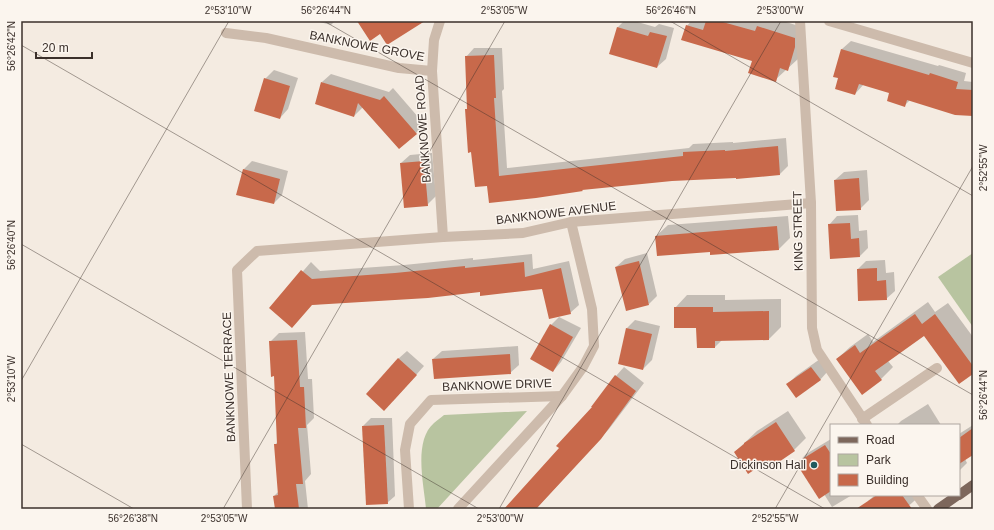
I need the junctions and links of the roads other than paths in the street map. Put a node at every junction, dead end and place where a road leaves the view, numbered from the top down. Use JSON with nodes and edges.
{"nodes":[{"id":1,"x":440,"y":21,"type":"edge"},
{"id":2,"x":800,"y":21,"type":"edge"},
{"id":3,"x":829,"y":21,"type":"edge"},
{"id":4,"x":226,"y":33,"type":"dead end"},
{"id":5,"x":973,"y":63,"type":"edge"},
{"id":6,"x":432,"y":71,"type":"junction"},
{"id":7,"x":811,"y":203,"type":"junction"},
{"id":8,"x":571,"y":222,"type":"junction"},
{"id":9,"x":443,"y":237,"type":"junction"},
{"id":10,"x":257,"y":252,"type":"joint"},
{"id":11,"x":937,"y":368,"type":"dead end"},
{"id":12,"x":562,"y":396,"type":"junction"},
{"id":13,"x":864,"y":422,"type":"edge"},
{"id":14,"x":973,"y":485,"type":"edge"},
{"id":15,"x":960,"y":494,"type":"edge"},
{"id":16,"x":918,"y":496,"type":"edge"},
{"id":17,"x":958,"y":496,"type":"edge"},
{"id":18,"x":247,"y":509,"type":"edge"},
{"id":19,"x":409,"y":509,"type":"edge"},
{"id":20,"x":458,"y":509,"type":"edge"},
{"id":21,"x":927,"y":509,"type":"edge"},
{"id":22,"x":938,"y":509,"type":"edge"}],
"edges":[{"from":1,"to":6,"type":"street","name":"BANKNOWE ROAD"},
{"from":2,"to":7,"type":"street","name":"KING STREET"},
{"from":3,"to":5,"type":"street"},
{"from":4,"to":6,"type":"street","name":"BANKNOWE GROVE"},
{"from":6,"to":9,"type":"street","name":"BANKNOWE ROAD"},
{"from":7,"to":8,"type":"street","name":"BANKNOWE AVENUE"},
{"from":7,"to":13,"type":"street","name":"KING STREET"},
{"from":8,"to":9,"type":"street","name":"BANKNOWE AVENUE"},
{"from":8,"to":12,"type":"street","name":"BANKNOWE DRIVE"},
{"from":9,"to":10,"type":"street","name":"BANKNOWE AVENUE"},
{"from":10,"to":18,"type":"street","name":"BANKNOWE TERRACE"},
{"from":11,"to":13,"type":"street"},
{"from":12,"to":19,"type":"street","name":"BANKNOWE DRIVE"},
{"from":12,"to":20,"type":"street","name":"BANKNOWE DRIVE"},
{"from":14,"to":15,"type":"main road"},
{"from":16,"to":21,"type":"street"},
{"from":17,"to":22,"type":"main road"}]}
